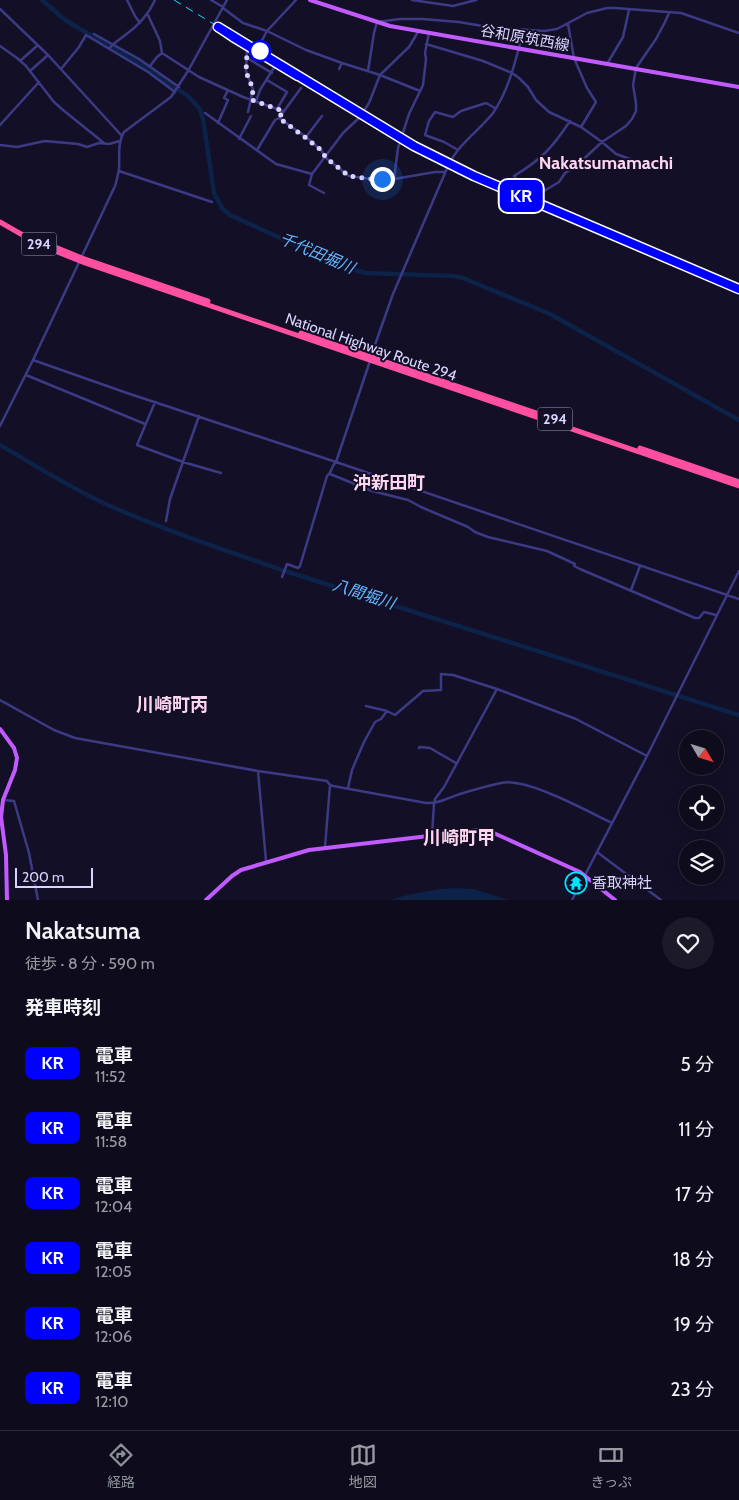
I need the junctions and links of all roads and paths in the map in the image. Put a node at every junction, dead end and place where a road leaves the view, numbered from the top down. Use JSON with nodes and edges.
{"nodes":[{"id":1,"x":127,"y":0,"type":"edge"},
{"id":2,"x":155,"y":0,"type":"edge"},
{"id":3,"x":210,"y":0,"type":"edge"},
{"id":4,"x":227,"y":0,"type":"edge"},
{"id":5,"x":296,"y":0,"type":"edge"},
{"id":6,"x":310,"y":0,"type":"edge"},
{"id":7,"x":412,"y":0,"type":"edge"},
{"id":8,"x":476,"y":0,"type":"edge"},
{"id":9,"x":223,"y":8,"type":"junction"},
{"id":10,"x":0,"y":9,"type":"edge"},
{"id":11,"x":629,"y":10,"type":"junction"},
{"id":12,"x":669,"y":12,"type":"junction"},
{"id":13,"x":148,"y":15,"type":"junction"},
{"id":14,"x":377,"y":22,"type":"junction"},
{"id":15,"x":140,"y":24,"type":"junction"},
{"id":16,"x":568,"y":24,"type":"junction"},
{"id":17,"x":213,"y":27,"type":"junction"},
{"id":18,"x":524,"y":29,"type":"junction"},
{"id":19,"x":267,"y":31,"type":"junction"},
{"id":20,"x":418,"y":31,"type":"junction"},
{"id":21,"x":428,"y":33,"type":"junction"},
{"id":22,"x":739,"y":33,"type":"edge"},
{"id":23,"x":94,"y":34,"type":"dead end"},
{"id":24,"x":112,"y":44,"type":"junction"},
{"id":25,"x":426,"y":44,"type":"junction"},
{"id":26,"x":38,"y":45,"type":"junction"},
{"id":27,"x":0,"y":46,"type":"edge"},
{"id":28,"x":259,"y":46,"type":"dead end"},
{"id":29,"x":518,"y":48,"type":"junction"},
{"id":30,"x":109,"y":49,"type":"junction"},
{"id":31,"x":162,"y":53,"type":"junction"},
{"id":32,"x":48,"y":55,"type":"junction"},
{"id":33,"x":246,"y":58,"type":"junction"},
{"id":34,"x":574,"y":58,"type":"junction"},
{"id":35,"x":20,"y":61,"type":"junction"},
{"id":36,"x":342,"y":63,"type":"junction"},
{"id":37,"x":607,"y":64,"type":"junction"},
{"id":38,"x":150,"y":66,"type":"junction"},
{"id":39,"x":276,"y":66,"type":"dead end"},
{"id":40,"x":636,"y":68,"type":"junction"},
{"id":41,"x":61,"y":69,"type":"junction"},
{"id":42,"x":339,"y":69,"type":"dead end"},
{"id":43,"x":30,"y":71,"type":"junction"},
{"id":44,"x":188,"y":71,"type":"junction"},
{"id":45,"x":368,"y":71,"type":"junction"},
{"id":46,"x":272,"y":73,"type":"junction"},
{"id":47,"x":512,"y":73,"type":"junction"},
{"id":48,"x":380,"y":75,"type":"junction"},
{"id":49,"x":267,"y":80,"type":"junction"},
{"id":50,"x":39,"y":82,"type":"junction"},
{"id":51,"x":179,"y":86,"type":"junction"},
{"id":52,"x":739,"y":86,"type":"edge"},
{"id":53,"x":301,"y":88,"type":"dead end"},
{"id":54,"x":228,"y":89,"type":"junction"},
{"id":55,"x":420,"y":91,"type":"junction"},
{"id":56,"x":175,"y":92,"type":"junction"},
{"id":57,"x":252,"y":100,"type":"junction"},
{"id":58,"x":256,"y":101,"type":"junction"},
{"id":59,"x":277,"y":109,"type":"junction"},
{"id":60,"x":495,"y":109,"type":"junction"},
{"id":61,"x":283,"y":111,"type":"junction"},
{"id":62,"x":248,"y":112,"type":"dead end"},
{"id":63,"x":205,"y":113,"type":"dead end"},
{"id":64,"x":251,"y":116,"type":"dead end"},
{"id":65,"x":322,"y":116,"type":"dead end"},
{"id":66,"x":279,"y":118,"type":"junction"},
{"id":67,"x":570,"y":120,"type":"junction"},
{"id":68,"x":218,"y":123,"type":"junction"},
{"id":69,"x":0,"y":125,"type":"edge"},
{"id":70,"x":581,"y":127,"type":"junction"},
{"id":71,"x":122,"y":136,"type":"junction"},
{"id":72,"x":239,"y":138,"type":"junction"},
{"id":73,"x":306,"y":138,"type":"junction"},
{"id":74,"x":120,"y":141,"type":"junction"},
{"id":75,"x":602,"y":142,"type":"junction"},
{"id":76,"x":104,"y":143,"type":"junction"},
{"id":77,"x":0,"y":145,"type":"edge"},
{"id":78,"x":257,"y":150,"type":"junction"},
{"id":79,"x":458,"y":150,"type":"junction"},
{"id":80,"x":326,"y":158,"type":"junction"},
{"id":81,"x":630,"y":159,"type":"dead end"},
{"id":82,"x":119,"y":171,"type":"junction"},
{"id":83,"x":445,"y":172,"type":"junction"},
{"id":84,"x":312,"y":174,"type":"junction"},
{"id":85,"x":394,"y":179,"type":"junction"},
{"id":86,"x":324,"y":193,"type":"dead end"},
{"id":87,"x":212,"y":202,"type":"dead end"},
{"id":88,"x":0,"y":220,"type":"edge"},
{"id":89,"x":81,"y":260,"type":"junction"},
{"id":90,"x":370,"y":358,"type":"junction"},
{"id":91,"x":33,"y":360,"type":"junction"},
{"id":92,"x":26,"y":375,"type":"junction"},
{"id":93,"x":155,"y":402,"type":"junction"},
{"id":94,"x":199,"y":416,"type":"junction"},
{"id":95,"x":145,"y":424,"type":"junction"},
{"id":96,"x":0,"y":426,"type":"edge"},
{"id":97,"x":182,"y":462,"type":"junction"},
{"id":98,"x":336,"y":462,"type":"junction"},
{"id":99,"x":222,"y":473,"type":"dead end"},
{"id":100,"x":330,"y":474,"type":"junction"},
{"id":101,"x":739,"y":482,"type":"edge"},
{"id":102,"x":739,"y":486,"type":"edge"},
{"id":103,"x":166,"y":521,"type":"dead end"},
{"id":104,"x":640,"y":565,"type":"junction"},
{"id":105,"x":739,"y":571,"type":"edge"},
{"id":106,"x":282,"y":577,"type":"dead end"},
{"id":107,"x":631,"y":590,"type":"junction"},
{"id":108,"x":727,"y":595,"type":"junction"},
{"id":109,"x":739,"y":599,"type":"edge"},
{"id":110,"x":716,"y":615,"type":"junction"},
{"id":111,"x":497,"y":689,"type":"junction"},
{"id":112,"x":0,"y":700,"type":"edge"},
{"id":113,"x":366,"y":706,"type":"dead end"},
{"id":114,"x":387,"y":711,"type":"junction"},
{"id":115,"x":0,"y":729,"type":"edge"},
{"id":116,"x":419,"y":748,"type":"dead end"},
{"id":117,"x":647,"y":756,"type":"junction"},
{"id":118,"x":456,"y":763,"type":"junction"},
{"id":119,"x":258,"y":771,"type":"junction"},
{"id":120,"x":330,"y":786,"type":"junction"},
{"id":121,"x":348,"y":789,"type":"junction"},
{"id":122,"x":3,"y":800,"type":"junction"},
{"id":123,"x":434,"y":804,"type":"junction"},
{"id":124,"x":612,"y":823,"type":"junction"},
{"id":125,"x":432,"y":835,"type":"junction"},
{"id":126,"x":2,"y":843,"type":"edge"},
{"id":127,"x":325,"y":847,"type":"junction"},
{"id":128,"x":598,"y":852,"type":"junction"},
{"id":129,"x":266,"y":861,"type":"junction"},
{"id":130,"x":586,"y":875,"type":"junction"},
{"id":131,"x":8,"y":900,"type":"edge"},
{"id":132,"x":38,"y":900,"type":"edge"},
{"id":133,"x":206,"y":900,"type":"edge"},
{"id":134,"x":572,"y":900,"type":"edge"},
{"id":135,"x":615,"y":900,"type":"edge"},
{"id":136,"x":661,"y":900,"type":"edge"}],
"edges":[{"from":1,"to":15,"type":"street"},
{"from":2,"to":13,"type":"street"},
{"from":3,"to":9,"type":"street"},
{"from":4,"to":9,"type":"street"},
{"from":5,"to":19,"type":"street"},
{"from":6,"to":14,"type":"main road","name":"谷和原筑西線"},
{"from":7,"to":8,"type":"street"},
{"from":9,"to":17,"type":"street"},
{"from":9,"to":19,"type":"street"},
{"from":10,"to":26,"type":"street"},
{"from":11,"to":12,"type":"street"},
{"from":11,"to":16,"type":"street"},
{"from":11,"to":37,"type":"street"},
{"from":12,"to":22,"type":"street"},
{"from":12,"to":40,"type":"street"},
{"from":13,"to":15,"type":"street"},
{"from":13,"to":31,"type":"street"},
{"from":14,"to":18,"type":"street"},
{"from":14,"to":20,"type":"main road","name":"谷和原筑西線"},
{"from":14,"to":45,"type":"street"},
{"from":15,"to":24,"type":"street"},
{"from":16,"to":18,"type":"street"},
{"from":16,"to":34,"type":"street"},
{"from":17,"to":33,"type":"street"},
{"from":17,"to":44,"type":"street"},
{"from":18,"to":29,"type":"street"},
{"from":19,"to":28,"type":"street"},
{"from":19,"to":36,"type":"street"},
{"from":20,"to":21,"type":"main road","name":"谷和原筑西線"},
{"from":20,"to":48,"type":"street"},
{"from":21,"to":25,"type":"street"},
{"from":21,"to":29,"type":"main road","name":"谷和原筑西線"},
{"from":23,"to":24,"type":"street"},
{"from":24,"to":30,"type":"street"},
{"from":24,"to":38,"type":"street"},
{"from":25,"to":47,"type":"street"},
{"from":25,"to":55,"type":"street"},
{"from":26,"to":32,"type":"street"},
{"from":26,"to":35,"type":"street"},
{"from":27,"to":35,"type":"street"},
{"from":29,"to":34,"type":"main road","name":"谷和原筑西線"},
{"from":29,"to":47,"type":"street"},
{"from":30,"to":41,"type":"street"},
{"from":30,"to":56,"type":"street"},
{"from":31,"to":38,"type":"street"},
{"from":31,"to":44,"type":"street"},
{"from":32,"to":41,"type":"street"},
{"from":32,"to":43,"type":"street"},
{"from":33,"to":46,"type":"street"},
{"from":33,"to":57,"type":"street"},
{"from":34,"to":37,"type":"main road","name":"谷和原筑西線"},
{"from":34,"to":70,"type":"street"},
{"from":35,"to":43,"type":"street"},
{"from":36,"to":42,"type":"street"},
{"from":36,"to":45,"type":"street"},
{"from":37,"to":40,"type":"main road","name":"谷和原筑西線"},
{"from":38,"to":51,"type":"street"},
{"from":39,"to":46,"type":"street"},
{"from":40,"to":52,"type":"main road","name":"谷和原筑西線"},
{"from":40,"to":75,"type":"street"},
{"from":41,"to":71,"type":"street"},
{"from":43,"to":50,"type":"street"},
{"from":44,"to":51,"type":"street"},
{"from":44,"to":54,"type":"street"},
{"from":45,"to":48,"type":"street"},
{"from":46,"to":49,"type":"street"},
{"from":47,"to":60,"type":"street"},
{"from":47,"to":67,"type":"street"},
{"from":48,"to":55,"type":"street"},
{"from":48,"to":80,"type":"street"},
{"from":49,"to":58,"type":"street"},
{"from":49,"to":59,"type":"street"},
{"from":50,"to":69,"type":"street"},
{"from":50,"to":76,"type":"street"},
{"from":51,"to":56,"type":"street"},
{"from":53,"to":61,"type":"street"},
{"from":54,"to":57,"type":"street"},
{"from":54,"to":68,"type":"street"},
{"from":55,"to":85,"type":"street"},
{"from":56,"to":71,"type":"street"},
{"from":57,"to":58,"type":"street"},
{"from":57,"to":62,"type":"street"},
{"from":58,"to":59,"type":"street"},
{"from":59,"to":61,"type":"street"},
{"from":60,"to":79,"type":"street"},
{"from":60,"to":79,"type":"street"},
{"from":61,"to":66,"type":"street"},
{"from":63,"to":68,"type":"street"},
{"from":64,"to":72,"type":"street"},
{"from":65,"to":73,"type":"street"},
{"from":66,"to":73,"type":"street"},
{"from":66,"to":78,"type":"street"},
{"from":67,"to":70,"type":"street"},
{"from":67,"to":75,"type":"street"},
{"from":68,"to":72,"type":"street"},
{"from":70,"to":75,"type":"street"},
{"from":71,"to":74,"type":"street"},
{"from":72,"to":78,"type":"street"},
{"from":73,"to":80,"type":"street"},
{"from":74,"to":76,"type":"street"},
{"from":74,"to":82,"type":"street"},
{"from":75,"to":81,"type":"street"},
{"from":76,"to":77,"type":"street"},
{"from":78,"to":84,"type":"street"},
{"from":79,"to":83,"type":"street"},
{"from":80,"to":84,"type":"street"},
{"from":80,"to":85,"type":"street"},
{"from":82,"to":87,"type":"street"},
{"from":82,"to":89,"type":"street"},
{"from":83,"to":85,"type":"street"},
{"from":83,"to":90,"type":"street"},
{"from":84,"to":86,"type":"street"},
{"from":88,"to":89,"type":"highway","name":"National Highway Route 294","number":"294"},
{"from":89,"to":90,"type":"highway","name":"National Highway Route 294","number":"294"},
{"from":89,"to":91,"type":"street"},
{"from":90,"to":98,"type":"street"},
{"from":90,"to":101,"type":"highway","name":"National Highway Route 294","number":"294"},
{"from":90,"to":102,"type":"highway","name":"National Highway Route 294","number":"294"},
{"from":91,"to":92,"type":"street"},
{"from":91,"to":93,"type":"street"},
{"from":92,"to":95,"type":"street"},
{"from":92,"to":96,"type":"street"},
{"from":93,"to":94,"type":"street"},
{"from":93,"to":95,"type":"street"},
{"from":94,"to":97,"type":"street"},
{"from":94,"to":98,"type":"street"},
{"from":95,"to":97,"type":"street"},
{"from":97,"to":99,"type":"street"},
{"from":97,"to":103,"type":"street"},
{"from":98,"to":100,"type":"street"},
{"from":98,"to":104,"type":"street"},
{"from":100,"to":106,"type":"street"},
{"from":100,"to":107,"type":"street"},
{"from":104,"to":107,"type":"street"},
{"from":104,"to":108,"type":"street"},
{"from":105,"to":108,"type":"street"},
{"from":107,"to":110,"type":"street"},
{"from":108,"to":109,"type":"street"},
{"from":108,"to":110,"type":"street"},
{"from":110,"to":117,"type":"street"},
{"from":111,"to":114,"type":"street"},
{"from":111,"to":117,"type":"street"},
{"from":111,"to":118,"type":"street"},
{"from":112,"to":119,"type":"street"},
{"from":113,"to":114,"type":"street"},
{"from":114,"to":121,"type":"street"},
{"from":115,"to":122,"type":"main road"},
{"from":116,"to":118,"type":"street"},
{"from":117,"to":124,"type":"street"},
{"from":118,"to":123,"type":"street"},
{"from":119,"to":120,"type":"street"},
{"from":119,"to":129,"type":"street"},
{"from":120,"to":121,"type":"street"},
{"from":120,"to":127,"type":"street"},
{"from":121,"to":123,"type":"street"},
{"from":122,"to":126,"type":"main road"},
{"from":122,"to":132,"type":"street"},
{"from":123,"to":124,"type":"street"},
{"from":123,"to":125,"type":"street"},
{"from":124,"to":128,"type":"street"},
{"from":125,"to":127,"type":"main road"},
{"from":125,"to":130,"type":"main road"},
{"from":126,"to":131,"type":"main road"},
{"from":127,"to":129,"type":"main road"},
{"from":128,"to":130,"type":"street"},
{"from":128,"to":136,"type":"street"},
{"from":129,"to":133,"type":"main road"},
{"from":130,"to":134,"type":"street"},
{"from":130,"to":135,"type":"main road"}]}
